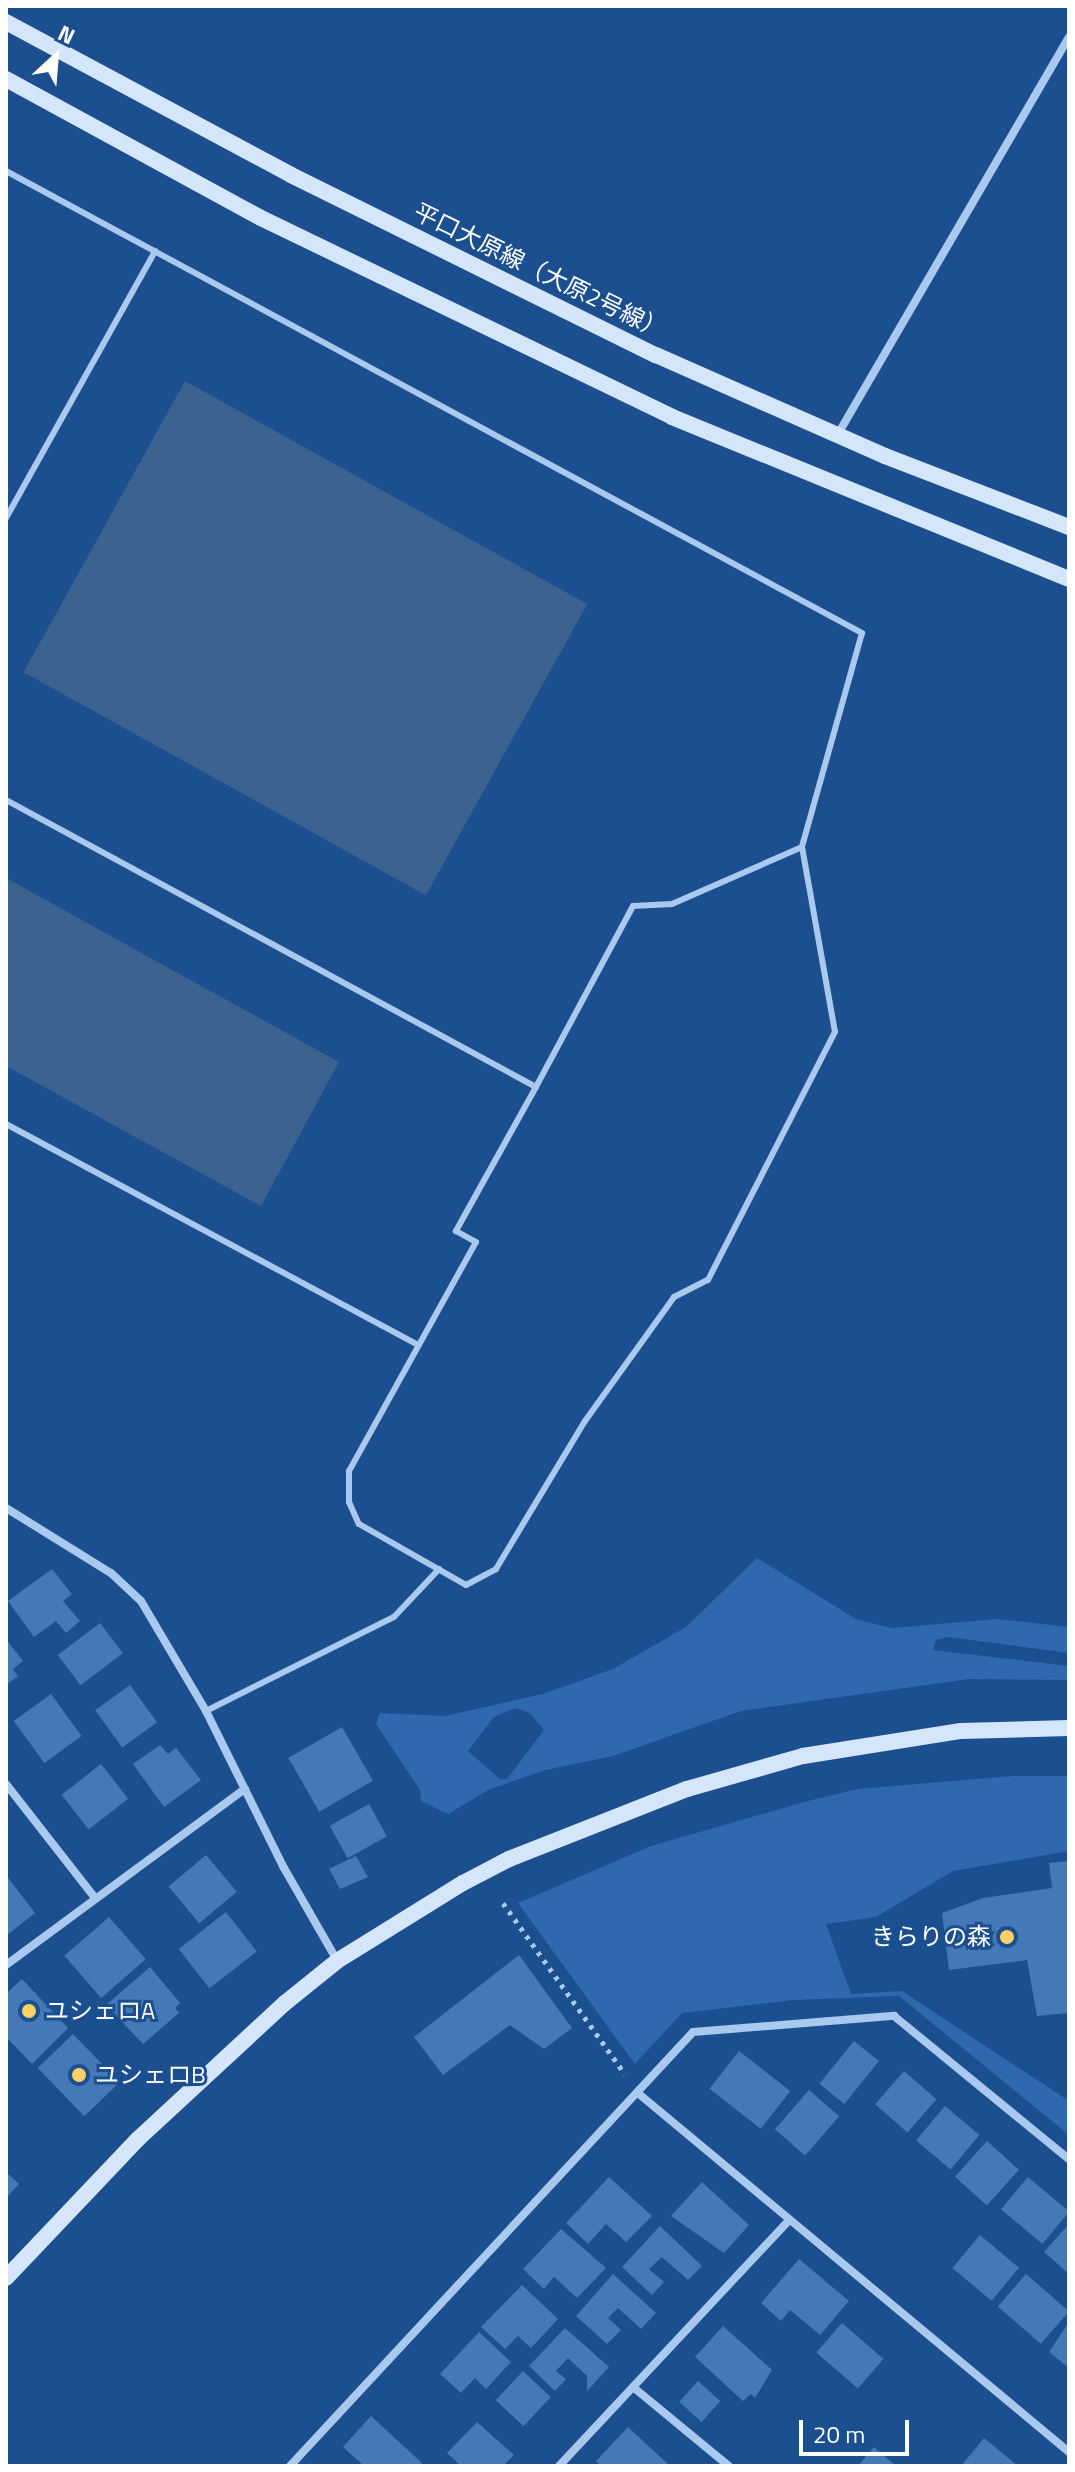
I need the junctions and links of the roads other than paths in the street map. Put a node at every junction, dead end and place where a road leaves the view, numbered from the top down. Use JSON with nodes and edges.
{"nodes":[{"id":1,"x":6,"y":22,"type":"edge"},
{"id":2,"x":1069,"y":37,"type":"edge"},
{"id":3,"x":6,"y":79,"type":"edge"},
{"id":4,"x":6,"y":171,"type":"edge"},
{"id":5,"x":155,"y":251,"type":"junction"},
{"id":6,"x":838,"y":434,"type":"junction"},
{"id":7,"x":6,"y":518,"type":"edge"},
{"id":8,"x":1069,"y":527,"type":"edge"},
{"id":9,"x":1069,"y":579,"type":"edge"},
{"id":10,"x":6,"y":800,"type":"edge"},
{"id":11,"x":802,"y":847,"type":"junction"},
{"id":12,"x":536,"y":1087,"type":"junction"},
{"id":13,"x":6,"y":1124,"type":"edge"},
{"id":14,"x":418,"y":1345,"type":"junction"},
{"id":15,"x":6,"y":1508,"type":"edge"},
{"id":16,"x":439,"y":1569,"type":"junction"},
{"id":17,"x":206,"y":1711,"type":"junction"},
{"id":18,"x":1069,"y":1728,"type":"edge"},
{"id":19,"x":6,"y":1784,"type":"edge"},
{"id":20,"x":245,"y":1789,"type":"junction"},
{"id":21,"x":95,"y":1898,"type":"junction"},
{"id":22,"x":337,"y":1961,"type":"junction"},
{"id":23,"x":6,"y":1965,"type":"edge"},
{"id":24,"x":639,"y":2094,"type":"junction"},
{"id":25,"x":1069,"y":2159,"type":"edge"},
{"id":26,"x":788,"y":2221,"type":"junction"},
{"id":27,"x":6,"y":2278,"type":"edge"},
{"id":28,"x":633,"y":2387,"type":"junction"},
{"id":29,"x":1069,"y":2452,"type":"edge"},
{"id":30,"x":290,"y":2466,"type":"edge"},
{"id":31,"x":559,"y":2466,"type":"edge"},
{"id":32,"x":729,"y":2466,"type":"edge"}],
"edges":[{"from":1,"to":6,"type":"street","name":"平口大原線（大原2号線）"},
{"from":2,"to":6,"type":"street"},
{"from":3,"to":9,"type":"street"},
{"from":4,"to":5,"type":"lane"},
{"from":5,"to":7,"type":"lane"},
{"from":5,"to":11,"type":"lane"},
{"from":6,"to":8,"type":"street","name":"平口大原線（大原2号線）"},
{"from":10,"to":12,"type":"lane"},
{"from":11,"to":12,"type":"lane"},
{"from":11,"to":16,"type":"lane"},
{"from":12,"to":14,"type":"lane"},
{"from":13,"to":14,"type":"lane"},
{"from":14,"to":16,"type":"lane"},
{"from":15,"to":17,"type":"street"},
{"from":16,"to":17,"type":"lane"},
{"from":17,"to":20,"type":"street"},
{"from":18,"to":22,"type":"street"},
{"from":19,"to":21,"type":"street"},
{"from":20,"to":21,"type":"street"},
{"from":20,"to":22,"type":"street"},
{"from":21,"to":23,"type":"street"},
{"from":22,"to":27,"type":"street"},
{"from":24,"to":25,"type":"street"},
{"from":24,"to":26,"type":"street"},
{"from":24,"to":30,"type":"street"},
{"from":26,"to":28,"type":"street"},
{"from":26,"to":29,"type":"street"},
{"from":28,"to":31,"type":"street"},
{"from":28,"to":32,"type":"street"}]}
